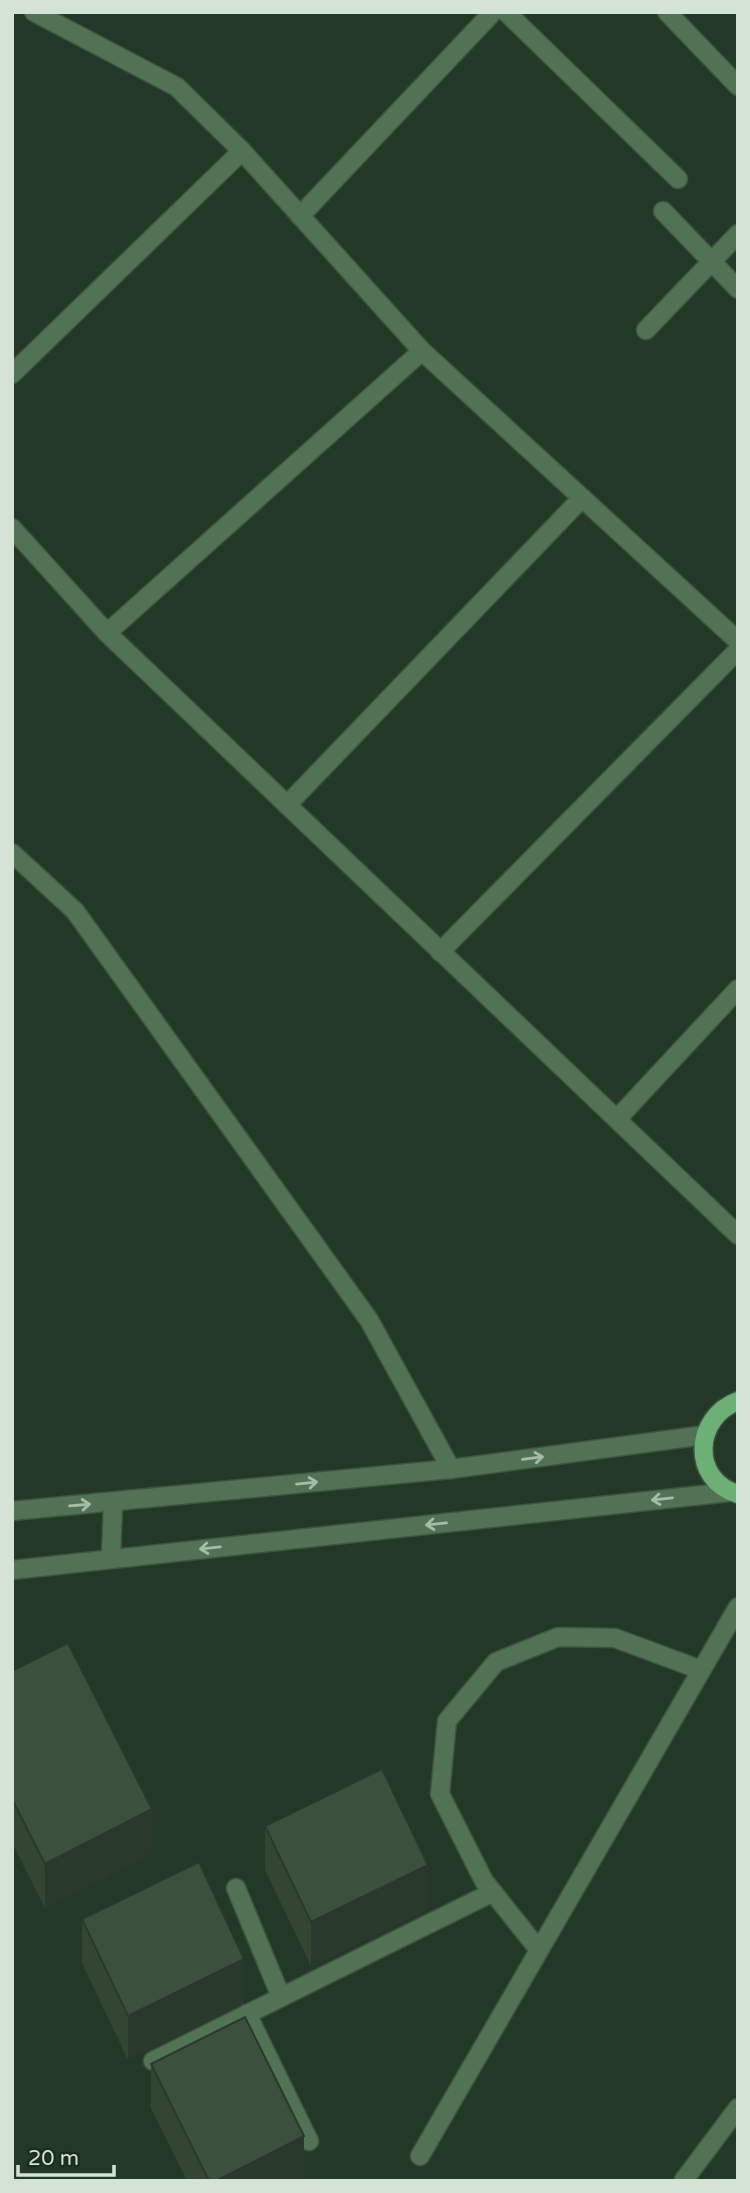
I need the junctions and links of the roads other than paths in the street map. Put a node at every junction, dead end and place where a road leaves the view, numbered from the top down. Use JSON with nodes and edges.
{"nodes":[{"id":1,"x":34,"y":12,"type":"edge"},
{"id":2,"x":493,"y":12,"type":"edge"},
{"id":3,"x":506,"y":12,"type":"edge"},
{"id":4,"x":667,"y":12,"type":"edge"},
{"id":5,"x":738,"y":86,"type":"edge"},
{"id":6,"x":242,"y":151,"type":"junction"},
{"id":7,"x":678,"y":179,"type":"dead end"},
{"id":8,"x":663,"y":211,"type":"dead end"},
{"id":9,"x":300,"y":216,"type":"junction"},
{"id":10,"x":738,"y":234,"type":"edge"},
{"id":11,"x":710,"y":262,"type":"junction"},
{"id":12,"x":738,"y":289,"type":"edge"},
{"id":13,"x":646,"y":330,"type":"dead end"},
{"id":14,"x":422,"y":351,"type":"junction"},
{"id":15,"x":12,"y":374,"type":"edge"},
{"id":16,"x":582,"y":498,"type":"junction"},
{"id":17,"x":12,"y":528,"type":"edge"},
{"id":18,"x":107,"y":633,"type":"junction"},
{"id":19,"x":738,"y":642,"type":"edge"},
{"id":20,"x":738,"y":650,"type":"edge"},
{"id":21,"x":287,"y":805,"type":"junction"},
{"id":22,"x":12,"y":853,"type":"edge"},
{"id":23,"x":440,"y":952,"type":"junction"},
{"id":24,"x":738,"y":989,"type":"edge"},
{"id":25,"x":617,"y":1119,"type":"junction"},
{"id":26,"x":738,"y":1234,"type":"edge"},
{"id":27,"x":738,"y":1401,"type":"edge"},
{"id":28,"x":705,"y":1435,"type":"junction"},
{"id":29,"x":451,"y":1469,"type":"junction"},
{"id":30,"x":734,"y":1493,"type":"edge"},
{"id":31,"x":113,"y":1502,"type":"junction"},
{"id":32,"x":12,"y":1511,"type":"edge"},
{"id":33,"x":111,"y":1559,"type":"junction"},
{"id":34,"x":12,"y":1570,"type":"edge"},
{"id":35,"x":738,"y":1607,"type":"edge"},
{"id":36,"x":701,"y":1670,"type":"junction"},
{"id":37,"x":236,"y":1888,"type":"dead end"},
{"id":38,"x":493,"y":1892,"type":"junction"},
{"id":39,"x":539,"y":1950,"type":"junction"},
{"id":40,"x":281,"y":1997,"type":"junction"},
{"id":41,"x":247,"y":2014,"type":"junction"},
{"id":42,"x":153,"y":2061,"type":"edge"},
{"id":43,"x":738,"y":2109,"type":"edge"},
{"id":44,"x":309,"y":2141,"type":"dead end"},
{"id":45,"x":420,"y":2155,"type":"dead end"},
{"id":46,"x":685,"y":2181,"type":"edge"}],
"edges":[{"from":1,"to":6,"type":"street"},
{"from":2,"to":9,"type":"street"},
{"from":3,"to":7,"type":"street"},
{"from":4,"to":5,"type":"street"},
{"from":6,"to":9,"type":"street"},
{"from":6,"to":15,"type":"street"},
{"from":8,"to":11,"type":"street"},
{"from":9,"to":14,"type":"street"},
{"from":10,"to":11,"type":"street"},
{"from":11,"to":12,"type":"street"},
{"from":11,"to":13,"type":"street"},
{"from":14,"to":16,"type":"street"},
{"from":14,"to":18,"type":"street"},
{"from":16,"to":19,"type":"street"},
{"from":16,"to":21,"type":"street"},
{"from":17,"to":18,"type":"street"},
{"from":18,"to":21,"type":"street"},
{"from":20,"to":23,"type":"street"},
{"from":21,"to":23,"type":"street"},
{"from":22,"to":29,"type":"street"},
{"from":23,"to":25,"type":"street"},
{"from":24,"to":25,"type":"street"},
{"from":25,"to":26,"type":"street"},
{"from":27,"to":28,"type":"main road"},
{"from":29,"to":28,"type":"street","one_way":true},
{"from":28,"to":30,"type":"main road"},
{"from":31,"to":29,"type":"street","one_way":true},
{"from":30,"to":33,"type":"street","one_way":true},
{"from":32,"to":31,"type":"street","one_way":true},
{"from":31,"to":33,"type":"street"},
{"from":33,"to":34,"type":"street"},
{"from":35,"to":36,"type":"street"},
{"from":36,"to":38,"type":"street"},
{"from":36,"to":39,"type":"street"},
{"from":37,"to":40,"type":"street"},
{"from":38,"to":39,"type":"street"},
{"from":38,"to":40,"type":"street"},
{"from":39,"to":45,"type":"street"},
{"from":40,"to":41,"type":"street"},
{"from":41,"to":42,"type":"street"},
{"from":41,"to":44,"type":"street"},
{"from":43,"to":46,"type":"street"}]}
